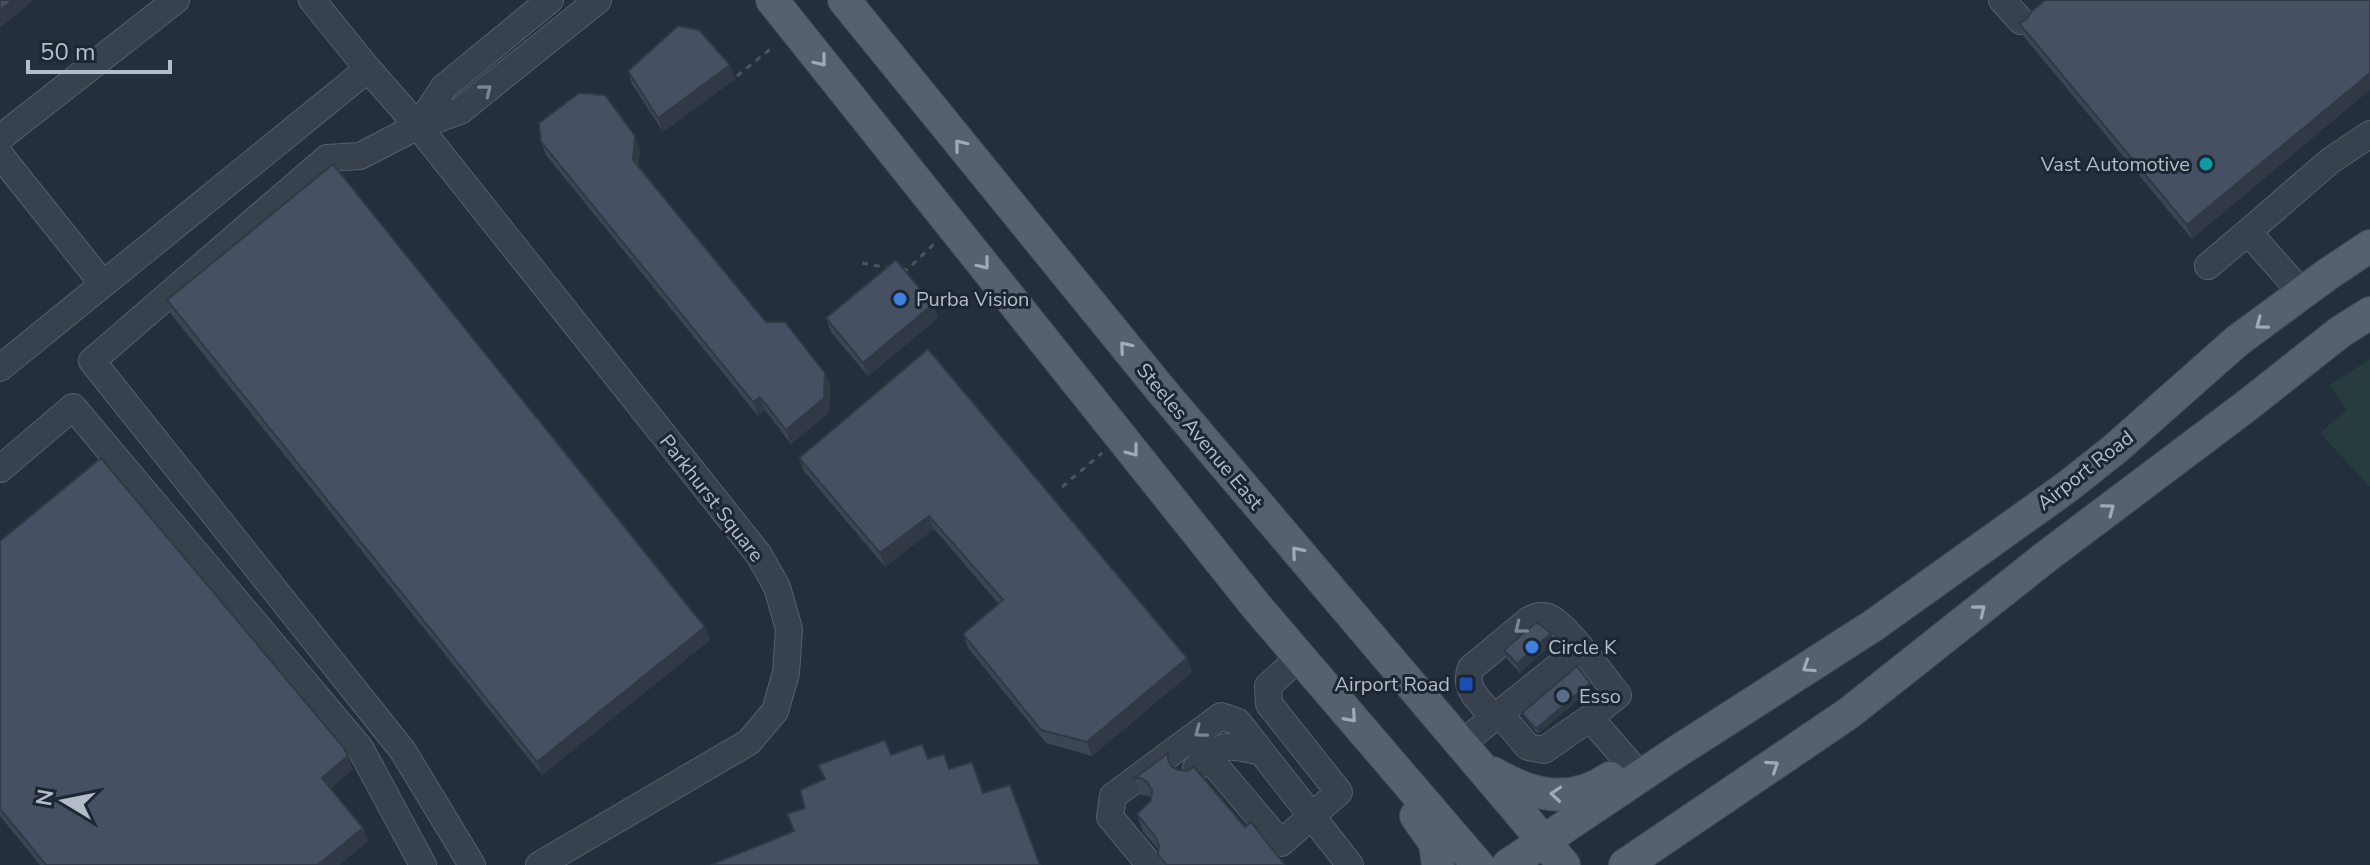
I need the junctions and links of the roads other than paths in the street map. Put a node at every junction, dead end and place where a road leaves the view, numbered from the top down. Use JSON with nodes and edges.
{"nodes":[{"id":1,"x":176,"y":0,"type":"edge"},
{"id":2,"x":312,"y":0,"type":"edge"},
{"id":3,"x":550,"y":0,"type":"edge"},
{"id":4,"x":598,"y":0,"type":"edge"},
{"id":5,"x":772,"y":0,"type":"edge"},
{"id":6,"x":844,"y":0,"type":"edge"},
{"id":7,"x":2002,"y":0,"type":"edge"},
{"id":8,"x":2021,"y":21,"type":"edge"},
{"id":9,"x":368,"y":69,"type":"junction"},
{"id":10,"x":418,"y":126,"type":"junction"},
{"id":11,"x":2370,"y":134,"type":"edge"},
{"id":12,"x":0,"y":138,"type":"edge"},
{"id":13,"x":0,"y":155,"type":"edge"},
{"id":14,"x":2248,"y":232,"type":"junction"},
{"id":15,"x":2370,"y":246,"type":"edge"},
{"id":16,"x":2208,"y":266,"type":"dead end"},
{"id":17,"x":103,"y":284,"type":"junction"},
{"id":18,"x":2302,"y":293,"type":"junction"},
{"id":19,"x":2370,"y":313,"type":"edge"},
{"id":20,"x":0,"y":368,"type":"edge"},
{"id":21,"x":0,"y":469,"type":"edge"},
{"id":22,"x":1580,"y":649,"type":"junction"},
{"id":23,"x":1300,"y":657,"type":"junction"},
{"id":24,"x":1551,"y":707,"type":"junction"},
{"id":25,"x":1678,"y":751,"type":"junction"},
{"id":26,"x":1260,"y":752,"type":"junction"},
{"id":27,"x":1467,"y":752,"type":"junction"},
{"id":28,"x":1392,"y":764,"type":"junction"},
{"id":29,"x":1631,"y":765,"type":"junction"},
{"id":30,"x":1708,"y":810,"type":"junction"},
{"id":31,"x":1143,"y":811,"type":"edge"},
{"id":32,"x":1312,"y":814,"type":"junction"},
{"id":33,"x":1121,"y":830,"type":"junction"},
{"id":34,"x":1554,"y":853,"type":"edge"},
{"id":35,"x":423,"y":865,"type":"edge"},
{"id":36,"x":472,"y":865,"type":"edge"},
{"id":37,"x":539,"y":865,"type":"edge"},
{"id":38,"x":1150,"y":865,"type":"edge"},
{"id":39,"x":1350,"y":865,"type":"edge"},
{"id":40,"x":1438,"y":865,"type":"edge"},
{"id":41,"x":1478,"y":865,"type":"edge"},
{"id":42,"x":1508,"y":865,"type":"edge"},
{"id":43,"x":1625,"y":865,"type":"edge"},
{"id":44,"x":1658,"y":865,"type":"edge"}],
"edges":[{"from":1,"to":12,"type":"street"},
{"from":2,"to":9,"type":"street","name":"Parkhurst Square"},
{"from":3,"to":10,"type":"street"},
{"from":10,"to":4,"type":"street","one_way":true},
{"from":5,"to":23,"type":"main road","one_way":true},
{"from":27,"to":6,"type":"main road","name":"Steeles Avenue East","one_way":true},
{"from":7,"to":8,"type":"street"},
{"from":9,"to":10,"type":"street","name":"Parkhurst Square"},
{"from":9,"to":17,"type":"street"},
{"from":10,"to":36,"type":"street"},
{"from":10,"to":37,"type":"street","name":"Parkhurst Square"},
{"from":11,"to":14,"type":"street"},
{"from":13,"to":17,"type":"street"},
{"from":14,"to":16,"type":"street"},
{"from":14,"to":18,"type":"street"},
{"from":15,"to":18,"type":"main road","name":"Airport Road"},
{"from":17,"to":20,"type":"street"},
{"from":18,"to":25,"type":"main road","name":"Airport Road","one_way":true},
{"from":30,"to":19,"type":"main road","one_way":true},
{"from":21,"to":35,"type":"street"},
{"from":22,"to":24,"type":"street"},
{"from":22,"to":24,"type":"street"},
{"from":22,"to":24,"type":"street","one_way":true},
{"from":23,"to":28,"type":"main road","one_way":true},
{"from":23,"to":32,"type":"street"},
{"from":24,"to":27,"type":"street"},
{"from":24,"to":29,"type":"street"},
{"from":25,"to":29,"type":"main road"},
{"from":25,"to":34,"type":"main road","name":"Airport Road"},
{"from":26,"to":32,"type":"street"},
{"from":26,"to":32,"type":"street"},
{"from":26,"to":33,"type":"street","one_way":true},
{"from":29,"to":27,"type":"main road","one_way":true},
{"from":27,"to":34,"type":"main road","name":"Steeles Avenue East"},
{"from":28,"to":40,"type":"main road"},
{"from":28,"to":41,"type":"main road"},
{"from":30,"to":43,"type":"main road"},
{"from":30,"to":44,"type":"main road"},
{"from":31,"to":33,"type":"street"},
{"from":32,"to":39,"type":"street"},
{"from":33,"to":38,"type":"street"},
{"from":34,"to":42,"type":"main road","name":"Airport Road"}]}
